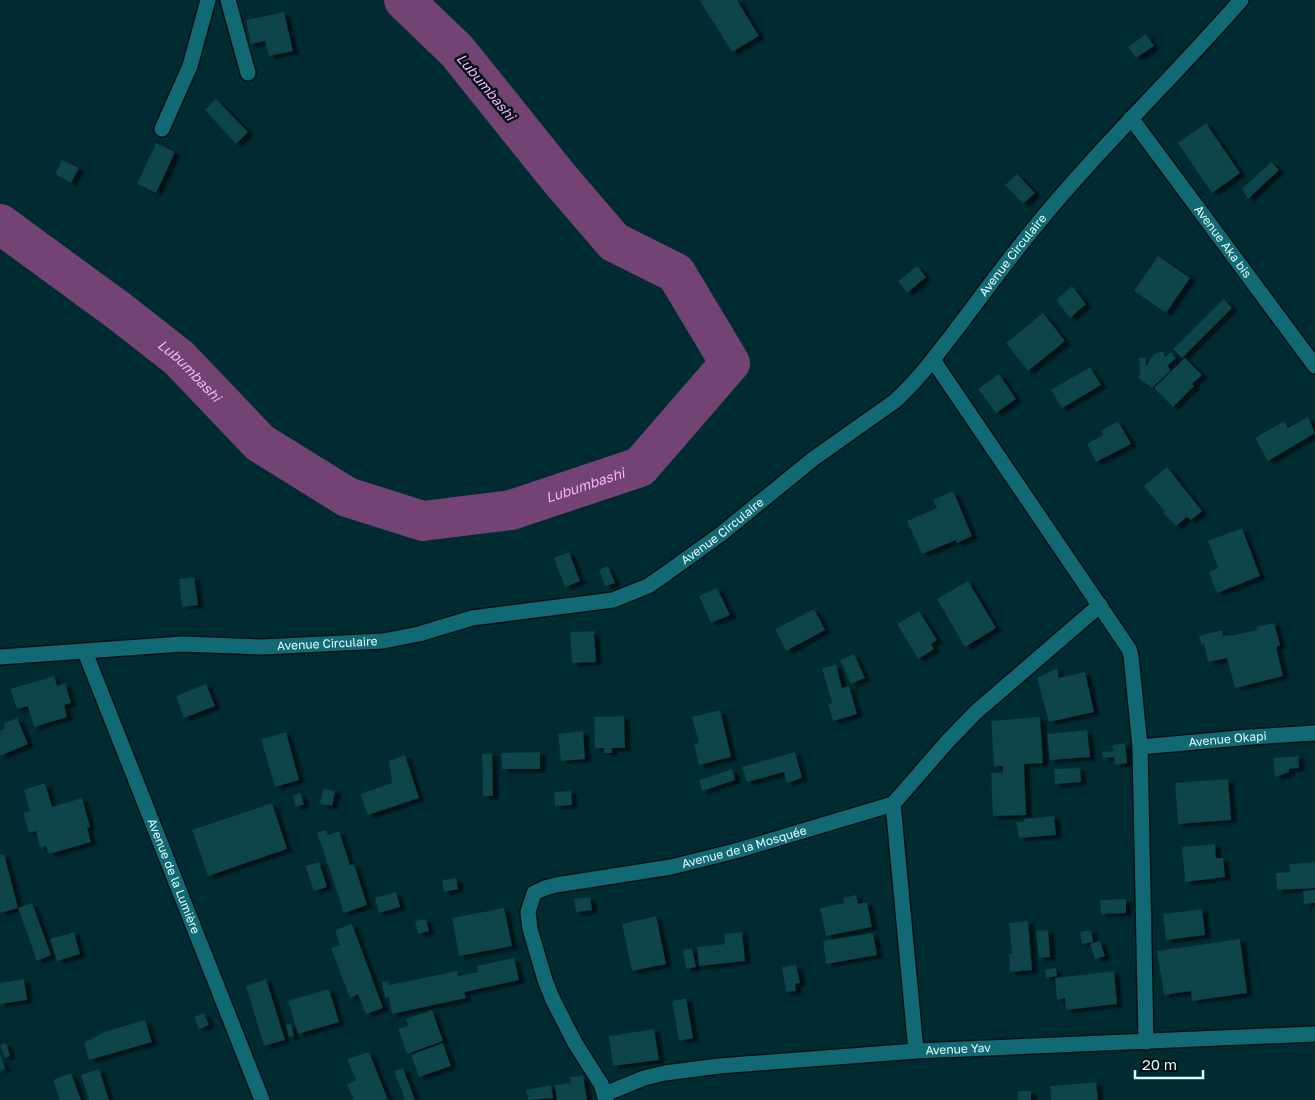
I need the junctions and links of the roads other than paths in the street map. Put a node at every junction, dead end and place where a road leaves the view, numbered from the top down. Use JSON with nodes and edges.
{"nodes":[{"id":1,"x":208,"y":0,"type":"edge"},
{"id":2,"x":228,"y":0,"type":"edge"},
{"id":3,"x":1241,"y":0,"type":"edge"},
{"id":4,"x":248,"y":73,"type":"dead end"},
{"id":5,"x":1130,"y":118,"type":"junction"},
{"id":6,"x":162,"y":129,"type":"dead end"},
{"id":7,"x":933,"y":360,"type":"junction"},
{"id":8,"x":1315,"y":366,"type":"edge"},
{"id":9,"x":1100,"y":605,"type":"junction"},
{"id":10,"x":85,"y":652,"type":"junction"},
{"id":11,"x":0,"y":657,"type":"edge"},
{"id":12,"x":1315,"y":733,"type":"edge"},
{"id":13,"x":1140,"y":747,"type":"junction"},
{"id":14,"x":893,"y":804,"type":"junction"},
{"id":15,"x":1315,"y":1034,"type":"edge"},
{"id":16,"x":1146,"y":1042,"type":"junction"},
{"id":17,"x":916,"y":1051,"type":"junction"},
{"id":18,"x":605,"y":1097,"type":"edge"},
{"id":19,"x":262,"y":1100,"type":"edge"}],
"edges":[{"from":1,"to":6,"type":"street"},
{"from":2,"to":4,"type":"street"},
{"from":3,"to":5,"type":"street","name":"Avenue Circulaire"},
{"from":5,"to":7,"type":"street","name":"Avenue Circulaire"},
{"from":5,"to":8,"type":"street","name":"Avenue Aka bis"},
{"from":7,"to":9,"type":"street"},
{"from":7,"to":10,"type":"street","name":"Avenue Circulaire"},
{"from":9,"to":13,"type":"street"},
{"from":9,"to":14,"type":"street"},
{"from":10,"to":11,"type":"street","name":"Avenue Circulaire"},
{"from":10,"to":19,"type":"street","name":"Avenue de la Lumière"},
{"from":12,"to":13,"type":"street","name":"Avenue Okapi"},
{"from":13,"to":16,"type":"street"},
{"from":14,"to":17,"type":"street"},
{"from":14,"to":18,"type":"street","name":"Avenue de la Mosquée"},
{"from":15,"to":16,"type":"street","name":"Avenue Yav"},
{"from":16,"to":17,"type":"street","name":"Avenue Yav"},
{"from":17,"to":18,"type":"street","name":"Avenue Yav"}]}
